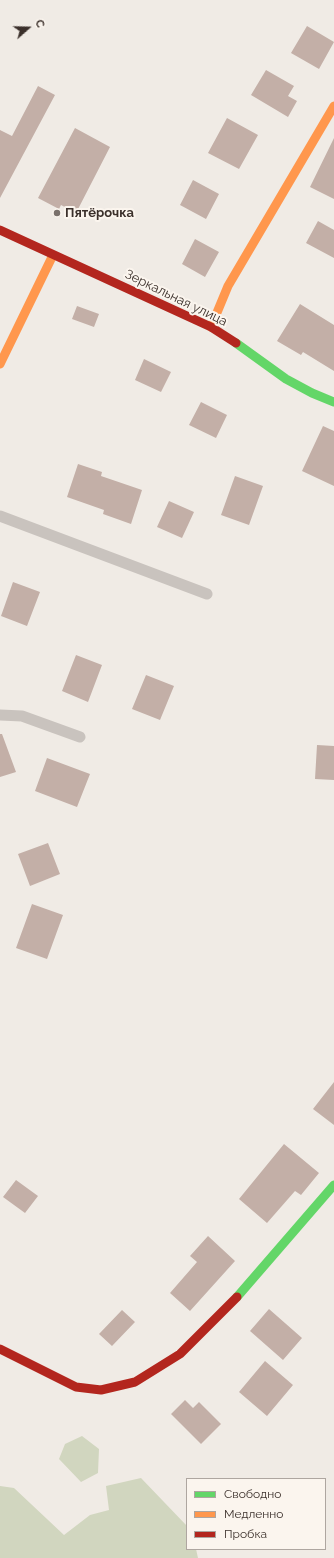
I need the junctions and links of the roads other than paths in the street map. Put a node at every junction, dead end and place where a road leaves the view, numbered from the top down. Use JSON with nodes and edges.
{"nodes":[{"id":1,"x":334,"y":106,"type":"edge"},
{"id":2,"x":0,"y":230,"type":"edge"},
{"id":3,"x":53,"y":255,"type":"junction"},
{"id":4,"x":211,"y":327,"type":"junction"},
{"id":5,"x":0,"y":364,"type":"edge"},
{"id":6,"x":334,"y":402,"type":"edge"},
{"id":7,"x":0,"y":516,"type":"edge"},
{"id":8,"x":207,"y":594,"type":"dead end"},
{"id":9,"x":0,"y":715,"type":"edge"},
{"id":10,"x":80,"y":737,"type":"dead end"},
{"id":11,"x":334,"y":1185,"type":"edge"},
{"id":12,"x":0,"y":1349,"type":"edge"}],
"edges":[{"from":1,"to":4,"type":"street"},
{"from":2,"to":3,"type":"street","name":"Зеркальная улица"},
{"from":3,"to":4,"type":"street","name":"Зеркальная улица"},
{"from":3,"to":5,"type":"street"},
{"from":4,"to":6,"type":"street","name":"Зеркальная улица"},
{"from":7,"to":8,"type":"lane"},
{"from":9,"to":10,"type":"lane"},
{"from":11,"to":12,"type":"street"}]}
